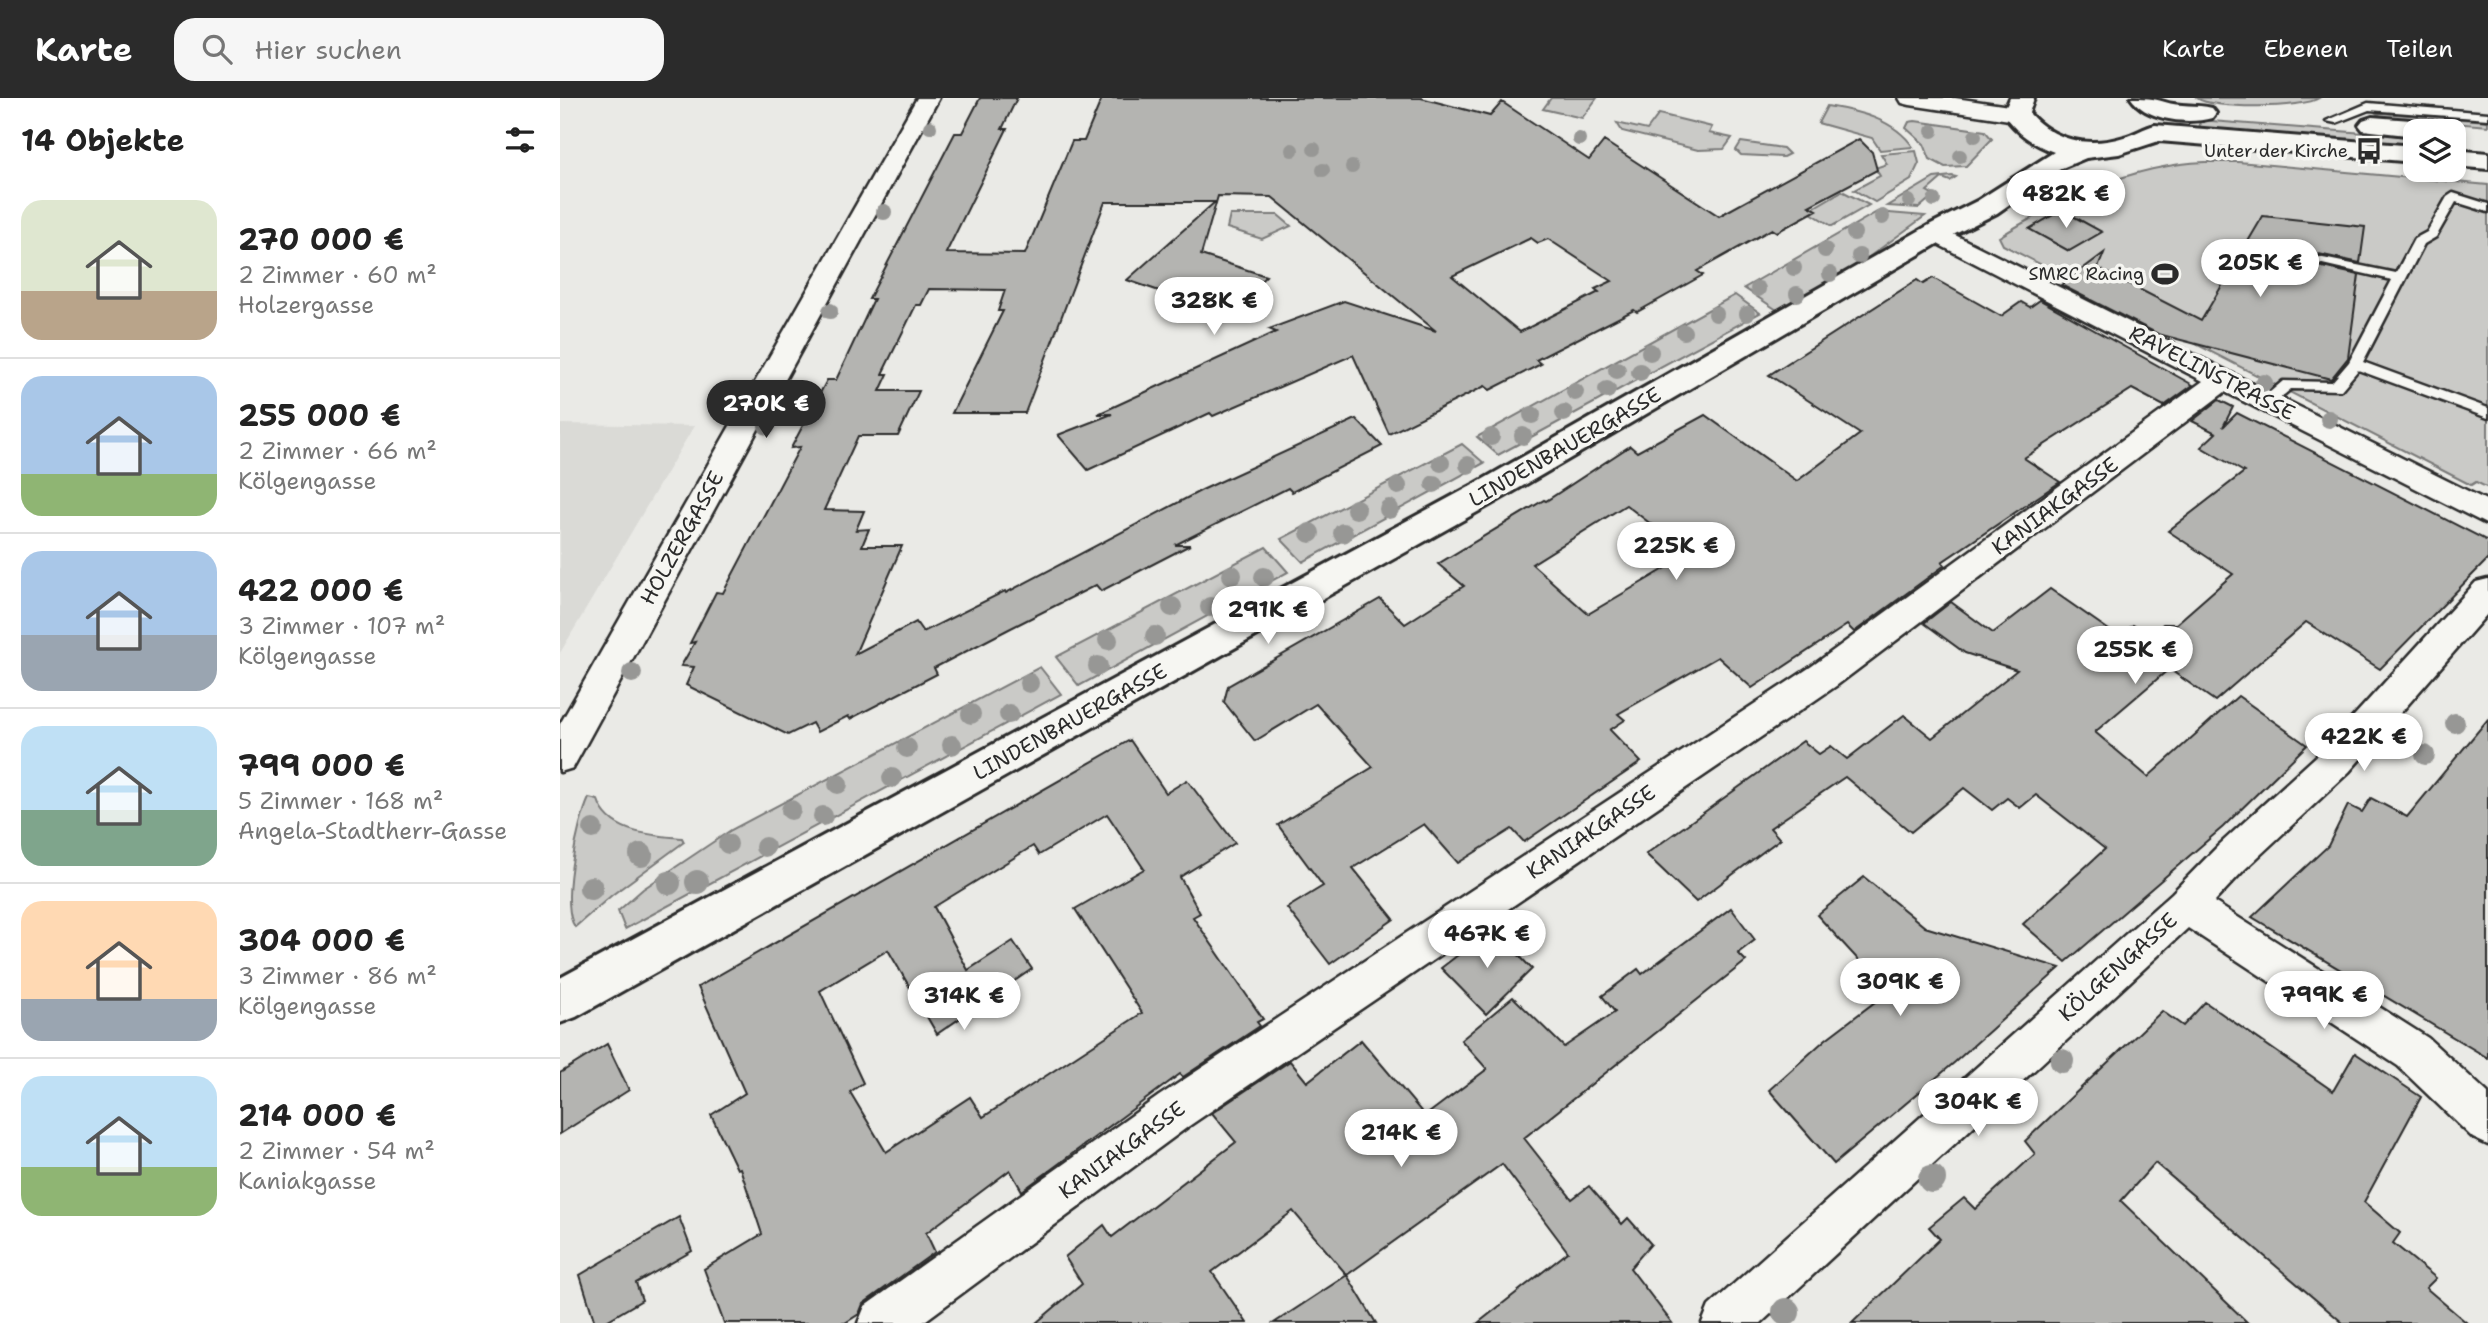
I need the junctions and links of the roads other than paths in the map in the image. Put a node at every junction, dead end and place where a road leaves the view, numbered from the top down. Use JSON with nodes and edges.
{"nodes":[{"id":1,"x":928,"y":98,"type":"edge"},
{"id":2,"x":1910,"y":98,"type":"edge"},
{"id":3,"x":2019,"y":106,"type":"edge"},
{"id":4,"x":2151,"y":113,"type":"edge"},
{"id":5,"x":2488,"y":116,"type":"edge"},
{"id":6,"x":2251,"y":117,"type":"dead end"},
{"id":7,"x":2305,"y":120,"type":"dead end"},
{"id":8,"x":2332,"y":121,"type":"junction"},
{"id":9,"x":2403,"y":127,"type":"edge"},
{"id":10,"x":2466,"y":132,"type":"edge"},
{"id":11,"x":2488,"y":134,"type":"edge"},
{"id":12,"x":2023,"y":148,"type":"junction"},
{"id":13,"x":2081,"y":150,"type":"junction"},
{"id":14,"x":2403,"y":154,"type":"edge"},
{"id":15,"x":2466,"y":159,"type":"edge"},
{"id":16,"x":2488,"y":161,"type":"edge"},
{"id":17,"x":2488,"y":208,"type":"edge"},
{"id":18,"x":1938,"y":231,"type":"junction"},
{"id":19,"x":2323,"y":260,"type":"dead end"},
{"id":20,"x":2400,"y":278,"type":"junction"},
{"id":21,"x":2355,"y":364,"type":"junction"},
{"id":22,"x":2224,"y":379,"type":"junction"},
{"id":23,"x":2268,"y":401,"type":"junction"},
{"id":24,"x":2488,"y":413,"type":"edge"},
{"id":25,"x":2488,"y":514,"type":"edge"},
{"id":26,"x":2488,"y":591,"type":"edge"},
{"id":27,"x":560,"y":757,"type":"edge"},
{"id":28,"x":2186,"y":905,"type":"junction"},
{"id":29,"x":560,"y":1002,"type":"edge"},
{"id":30,"x":2488,"y":1122,"type":"edge"},
{"id":31,"x":882,"y":1323,"type":"edge"},
{"id":32,"x":1726,"y":1323,"type":"edge"}],
"edges":[{"from":1,"to":27,"type":"street","name":"HOLZERGASSE"},
{"from":2,"to":3,"type":"street"},
{"from":3,"to":12,"type":"main road"},
{"from":4,"to":6,"type":"main road"},
{"from":4,"to":13,"type":"main road"},
{"from":4,"to":14,"type":"main road"},
{"from":5,"to":8,"type":"lane"},
{"from":7,"to":8,"type":"main road"},
{"from":8,"to":9,"type":"main road"},
{"from":10,"to":11,"type":"main road"},
{"from":12,"to":13,"type":"main road"},
{"from":12,"to":18,"type":"main road","name":"LINDENBAUERGASSE"},
{"from":13,"to":18,"type":"main road","name":"LINDENBAUERGASSE"},
{"from":15,"to":16,"type":"main road"},
{"from":17,"to":20,"type":"lane"},
{"from":18,"to":22,"type":"street","name":"RAVELINSTRASSE"},
{"from":18,"to":29,"type":"main road","name":"LINDENBAUERGASSE"},
{"from":19,"to":20,"type":"lane"},
{"from":20,"to":21,"type":"lane"},
{"from":21,"to":23,"type":"lane"},
{"from":21,"to":24,"type":"lane"},
{"from":22,"to":23,"type":"street","name":"RAVELINSTRASSE"},
{"from":22,"to":31,"type":"street","name":"KANIAKGASSE"},
{"from":23,"to":25,"type":"street","name":"RAVELINSTRASSE"},
{"from":26,"to":28,"type":"street","name":"KÖLGENGASSE"},
{"from":28,"to":30,"type":"street"},
{"from":28,"to":32,"type":"street","name":"KÖLGENGASSE"}]}
